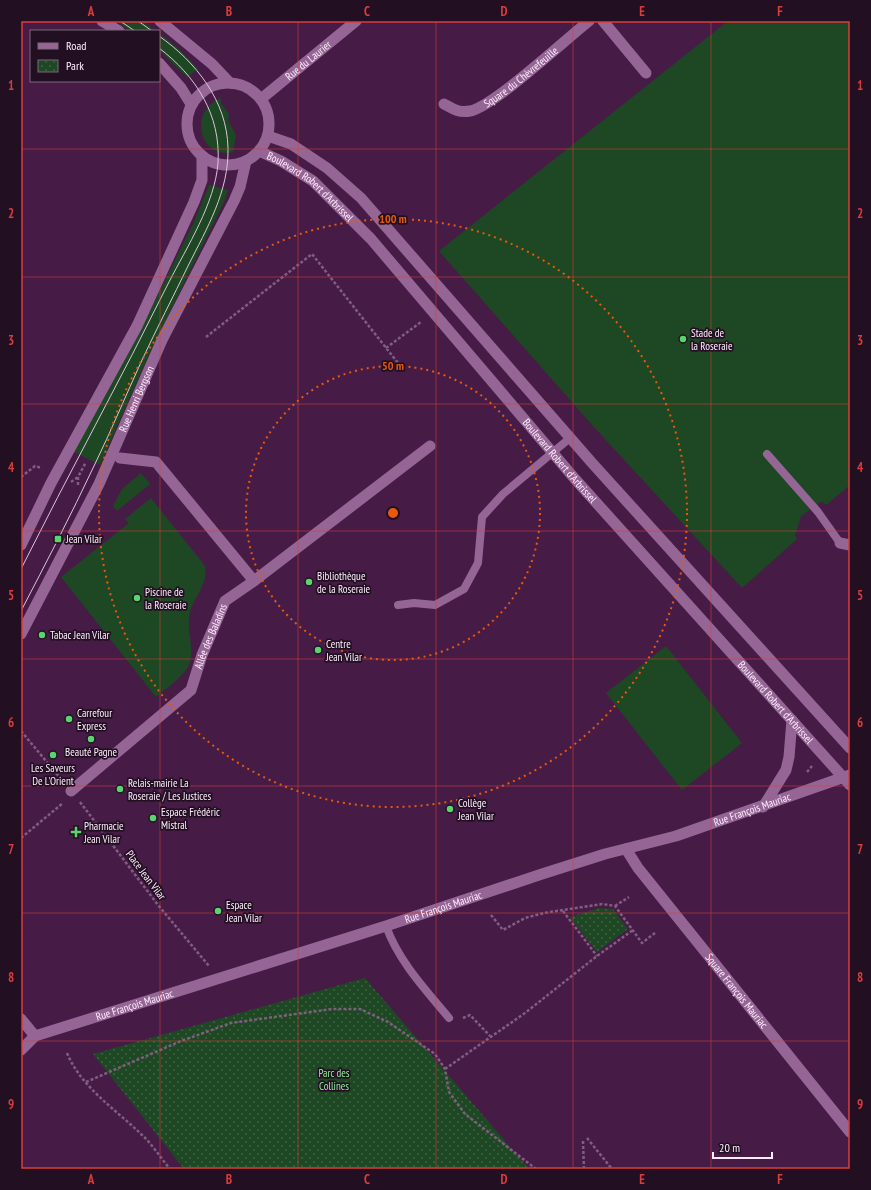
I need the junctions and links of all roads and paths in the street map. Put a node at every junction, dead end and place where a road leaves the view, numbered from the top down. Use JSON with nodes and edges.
{"nodes":[{"id":1,"x":102,"y":21,"type":"edge"},
{"id":2,"x":160,"y":21,"type":"edge"},
{"id":3,"x":356,"y":21,"type":"edge"},
{"id":4,"x":589,"y":21,"type":"edge"},
{"id":5,"x":603,"y":21,"type":"edge"},
{"id":6,"x":117,"y":30,"type":"edge"},
{"id":7,"x":160,"y":64,"type":"edge"},
{"id":8,"x":646,"y":73,"type":"dead end"},
{"id":9,"x":230,"y":83,"type":"junction"},
{"id":10,"x":261,"y":99,"type":"junction"},
{"id":11,"x":191,"y":104,"type":"junction"},
{"id":12,"x":444,"y":104,"type":"dead end"},
{"id":13,"x":268,"y":136,"type":"junction"},
{"id":14,"x":259,"y":151,"type":"junction"},
{"id":15,"x":202,"y":156,"type":"junction"},
{"id":16,"x":246,"y":161,"type":"junction"},
{"id":17,"x":435,"y":313,"type":"junction"},
{"id":18,"x":206,"y":337,"type":"dead end"},
{"id":19,"x":386,"y":348,"type":"junction"},
{"id":20,"x":398,"y":363,"type":"dead end"},
{"id":21,"x":570,"y":438,"type":"junction"},
{"id":22,"x":430,"y":446,"type":"dead end"},
{"id":23,"x":553,"y":453,"type":"junction"},
{"id":24,"x":767,"y":454,"type":"dead end"},
{"id":25,"x":120,"y":458,"type":"dead end"},
{"id":26,"x":81,"y":460,"type":"dead end"},
{"id":27,"x":44,"y":468,"type":"dead end"},
{"id":28,"x":21,"y":477,"type":"edge"},
{"id":29,"x":78,"y":477,"type":"junction"},
{"id":30,"x":71,"y":482,"type":"dead end"},
{"id":31,"x":78,"y":485,"type":"dead end"},
{"id":32,"x":845,"y":544,"type":"edge"},
{"id":33,"x":21,"y":545,"type":"edge"},
{"id":34,"x":254,"y":581,"type":"junction"},
{"id":35,"x":27,"y":588,"type":"dead end"},
{"id":36,"x":21,"y":590,"type":"edge"},
{"id":37,"x":398,"y":605,"type":"dead end"},
{"id":38,"x":21,"y":634,"type":"edge"},
{"id":39,"x":792,"y":720,"type":"junction"},
{"id":40,"x":21,"y":730,"type":"edge"},
{"id":41,"x":850,"y":748,"type":"edge"},
{"id":42,"x":813,"y":766,"type":"dead end"},
{"id":43,"x":807,"y":772,"type":"dead end"},
{"id":44,"x":848,"y":779,"type":"edge"},
{"id":45,"x":71,"y":791,"type":"junction"},
{"id":46,"x":763,"y":807,"type":"junction"},
{"id":47,"x":21,"y":838,"type":"edge"},
{"id":48,"x":626,"y":849,"type":"junction"},
{"id":49,"x":629,"y":897,"type":"dead end"},
{"id":50,"x":615,"y":906,"type":"junction"},
{"id":51,"x":563,"y":911,"type":"junction"},
{"id":52,"x":491,"y":914,"type":"dead end"},
{"id":53,"x":386,"y":926,"type":"junction"},
{"id":54,"x":633,"y":930,"type":"junction"},
{"id":55,"x":655,"y":933,"type":"dead end"},
{"id":56,"x":597,"y":956,"type":"junction"},
{"id":57,"x":209,"y":967,"type":"dead end"},
{"id":58,"x":450,"y":1018,"type":"joint"},
{"id":59,"x":21,"y":1019,"type":"edge"},
{"id":60,"x":35,"y":1036,"type":"junction"},
{"id":61,"x":490,"y":1036,"type":"junction"},
{"id":62,"x":21,"y":1050,"type":"edge"},
{"id":63,"x":67,"y":1053,"type":"dead end"},
{"id":64,"x":444,"y":1068,"type":"junction"},
{"id":65,"x":86,"y":1082,"type":"junction"},
{"id":66,"x":850,"y":1132,"type":"edge"},
{"id":67,"x":587,"y":1138,"type":"dead end"},
{"id":68,"x":583,"y":1142,"type":"dead end"},
{"id":69,"x":170,"y":1169,"type":"edge"},
{"id":70,"x":536,"y":1169,"type":"edge"},
{"id":71,"x":584,"y":1169,"type":"edge"},
{"id":72,"x":612,"y":1169,"type":"edge"}],
"edges":[{"from":1,"to":6,"type":"street"},
{"from":2,"to":9,"type":"street"},
{"from":3,"to":10,"type":"street","name":"Rue du Laurier"},
{"from":4,"to":12,"type":"street","name":"Square du Chèvrefeuille"},
{"from":5,"to":8,"type":"street"},
{"from":7,"to":11,"type":"street"},
{"from":9,"to":10,"type":"street"},
{"from":9,"to":11,"type":"street"},
{"from":10,"to":13,"type":"street"},
{"from":11,"to":15,"type":"street"},
{"from":13,"to":14,"type":"street"},
{"from":13,"to":21,"type":"street","name":"Boulevard Robert d'Arbrissel"},
{"from":14,"to":16,"type":"street"},
{"from":14,"to":17,"type":"street","name":"Boulevard Robert d'Arbrissel"},
{"from":15,"to":16,"type":"street"},
{"from":15,"to":33,"type":"street"},
{"from":16,"to":38,"type":"street","name":"Rue Henri Bergson"},
{"from":17,"to":19,"type":"path"},
{"from":17,"to":23,"type":"street","name":"Boulevard Robert d'Arbrissel"},
{"from":18,"to":19,"type":"path"},
{"from":19,"to":20,"type":"path"},
{"from":21,"to":23,"type":"lane"},
{"from":21,"to":41,"type":"street","name":"Boulevard Robert d'Arbrissel"},
{"from":22,"to":34,"type":"street","name":"Allée des Baladins"},
{"from":23,"to":37,"type":"lane"},
{"from":23,"to":39,"type":"street","name":"Boulevard Robert d'Arbrissel"},
{"from":24,"to":32,"type":"lane"},
{"from":25,"to":34,"type":"street"},
{"from":26,"to":29,"type":"path"},
{"from":27,"to":28,"type":"path"},
{"from":29,"to":30,"type":"path"},
{"from":29,"to":31,"type":"path"},
{"from":34,"to":45,"type":"street","name":"Allée des Baladins"},
{"from":35,"to":36,"type":"path"},
{"from":39,"to":44,"type":"street","name":"Boulevard Robert d'Arbrissel"},
{"from":39,"to":46,"type":"street"},
{"from":40,"to":45,"type":"path","name":"Place Jean Vilar"},
{"from":42,"to":43,"type":"path"},
{"from":44,"to":46,"type":"street","name":"Rue François Mauriac"},
{"from":45,"to":47,"type":"path"},
{"from":45,"to":57,"type":"path","name":"Place Jean Vilar"},
{"from":46,"to":48,"type":"street","name":"Rue François Mauriac"},
{"from":48,"to":53,"type":"street","name":"Rue François Mauriac"},
{"from":48,"to":66,"type":"street","name":"Square François Mauriac"},
{"from":49,"to":50,"type":"path"},
{"from":50,"to":51,"type":"path"},
{"from":50,"to":54,"type":"path"},
{"from":51,"to":52,"type":"path"},
{"from":51,"to":56,"type":"path"},
{"from":53,"to":58,"type":"lane"},
{"from":53,"to":60,"type":"street","name":"Rue François Mauriac"},
{"from":54,"to":55,"type":"path"},
{"from":54,"to":56,"type":"path"},
{"from":56,"to":61,"type":"path"},
{"from":58,"to":61,"type":"path"},
{"from":59,"to":60,"type":"street"},
{"from":60,"to":62,"type":"street"},
{"from":61,"to":64,"type":"path"},
{"from":63,"to":65,"type":"path"},
{"from":64,"to":65,"type":"path"},
{"from":64,"to":70,"type":"path"},
{"from":65,"to":69,"type":"path"},
{"from":67,"to":72,"type":"path"},
{"from":68,"to":71,"type":"path"}]}
